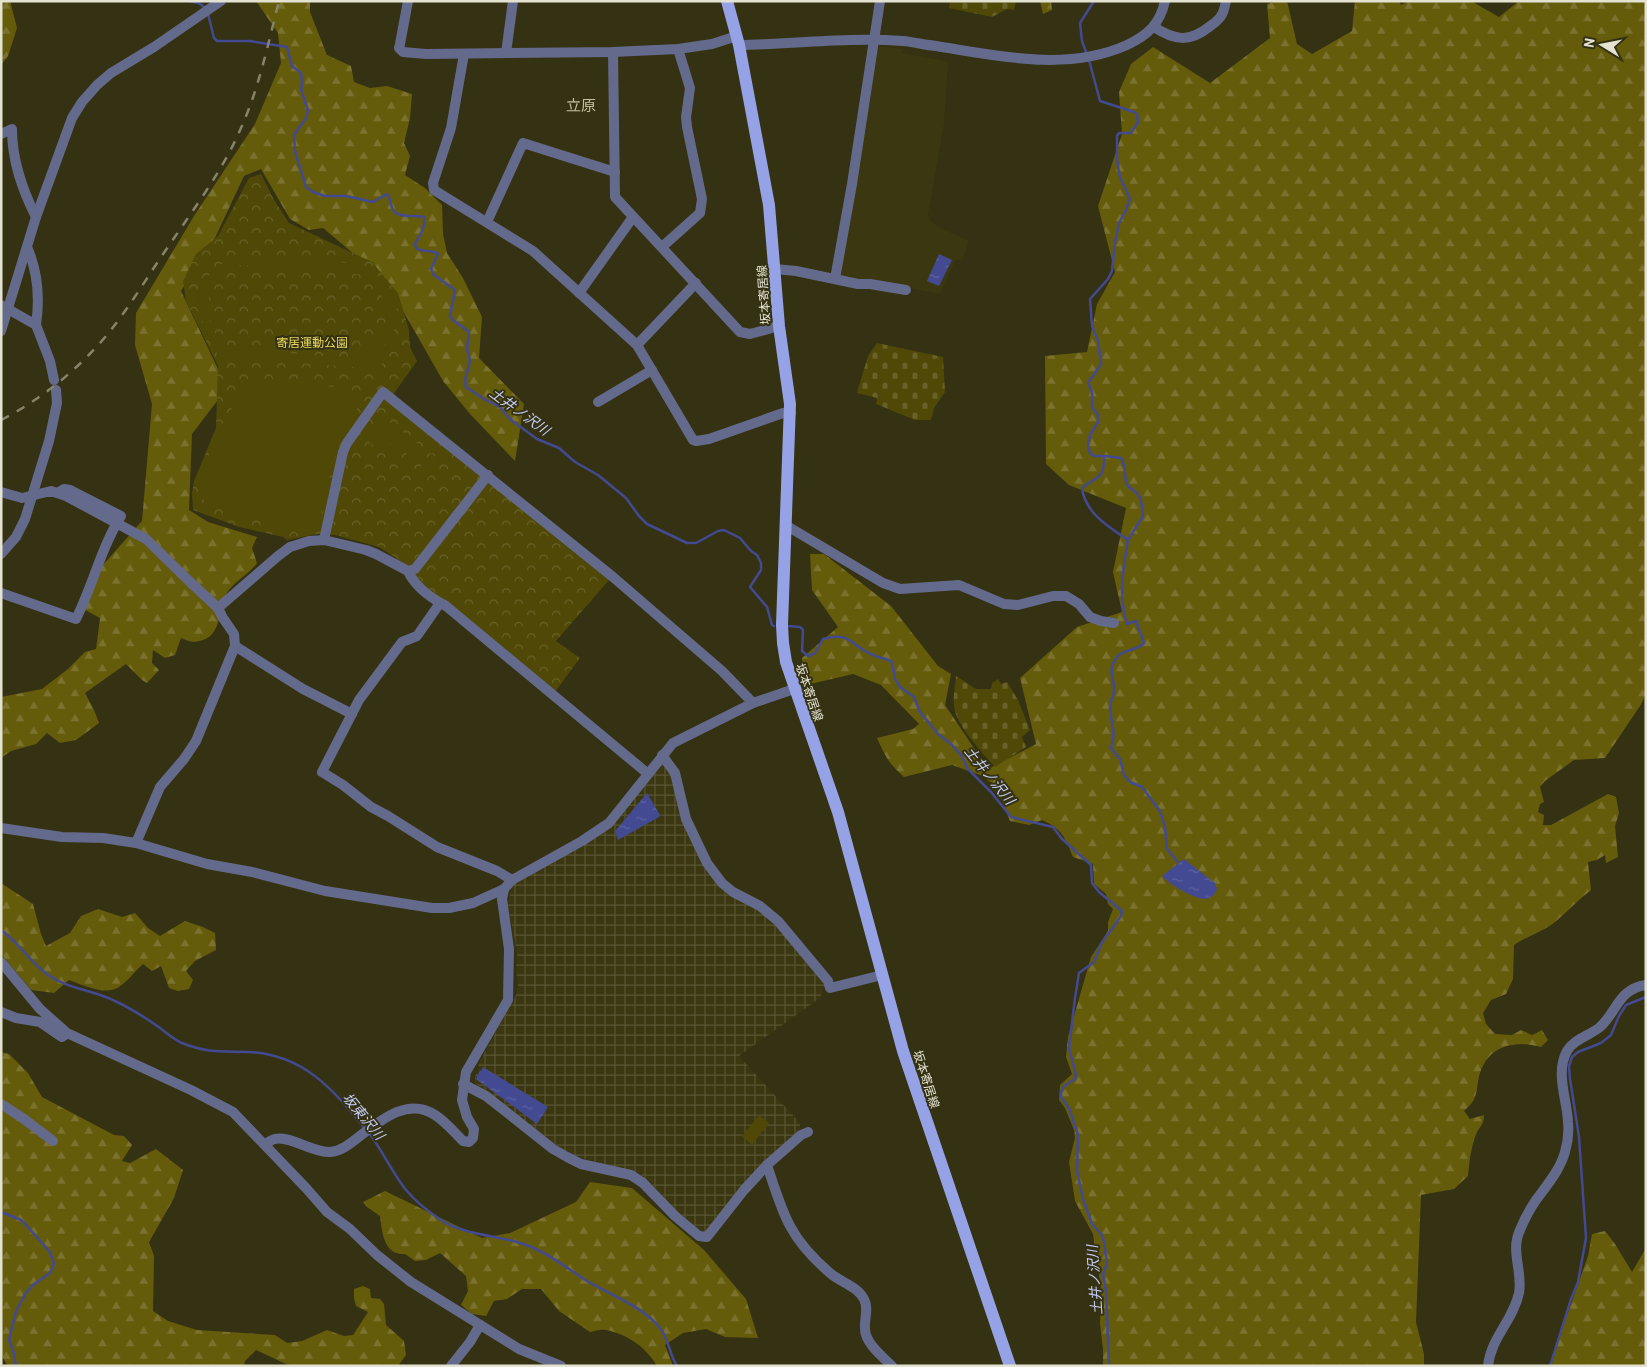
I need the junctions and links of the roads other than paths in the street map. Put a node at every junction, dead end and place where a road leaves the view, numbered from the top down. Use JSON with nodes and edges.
{"nodes":[{"id":1,"x":408,"y":1,"type":"edge"},
{"id":2,"x":513,"y":1,"type":"edge"},
{"id":3,"x":727,"y":1,"type":"edge"},
{"id":4,"x":880,"y":1,"type":"edge"},
{"id":5,"x":1165,"y":1,"type":"edge"},
{"id":6,"x":1226,"y":1,"type":"edge"},
{"id":7,"x":218,"y":4,"type":"edge"},
{"id":8,"x":1154,"y":27,"type":"junction"},
{"id":9,"x":738,"y":40,"type":"junction"},
{"id":10,"x":875,"y":40,"type":"junction"},
{"id":11,"x":678,"y":49,"type":"junction"},
{"id":12,"x":613,"y":52,"type":"junction"},
{"id":13,"x":506,"y":53,"type":"junction"},
{"id":14,"x":464,"y":54,"type":"junction"},
{"id":15,"x":1,"y":134,"type":"edge"},
{"id":16,"x":615,"y":172,"type":"junction"},
{"id":17,"x":36,"y":217,"type":"junction"},
{"id":18,"x":633,"y":217,"type":"junction"},
{"id":19,"x":487,"y":222,"type":"junction"},
{"id":20,"x":27,"y":247,"type":"junction"},
{"id":21,"x":662,"y":247,"type":"junction"},
{"id":22,"x":775,"y":269,"type":"junction"},
{"id":23,"x":834,"y":279,"type":"junction"},
{"id":24,"x":696,"y":283,"type":"junction"},
{"id":25,"x":906,"y":290,"type":"dead end"},
{"id":26,"x":579,"y":293,"type":"junction"},
{"id":27,"x":5,"y":307,"type":"edge"},
{"id":28,"x":36,"y":324,"type":"junction"},
{"id":29,"x":779,"y":326,"type":"junction"},
{"id":30,"x":1,"y":331,"type":"edge"},
{"id":31,"x":637,"y":345,"type":"junction"},
{"id":32,"x":652,"y":370,"type":"junction"},
{"id":33,"x":598,"y":402,"type":"dead end"},
{"id":34,"x":791,"y":413,"type":"junction"},
{"id":35,"x":488,"y":476,"type":"junction"},
{"id":36,"x":1,"y":492,"type":"edge"},
{"id":37,"x":62,"y":494,"type":"junction"},
{"id":38,"x":31,"y":495,"type":"junction"},
{"id":39,"x":787,"y":526,"type":"junction"},
{"id":40,"x":324,"y":540,"type":"junction"},
{"id":41,"x":1,"y":554,"type":"edge"},
{"id":42,"x":408,"y":571,"type":"junction"},
{"id":43,"x":1,"y":593,"type":"edge"},
{"id":44,"x":440,"y":603,"type":"junction"},
{"id":45,"x":218,"y":608,"type":"junction"},
{"id":46,"x":1114,"y":623,"type":"dead end"},
{"id":47,"x":235,"y":646,"type":"junction"},
{"id":48,"x":794,"y":689,"type":"junction"},
{"id":49,"x":753,"y":704,"type":"junction"},
{"id":50,"x":352,"y":714,"type":"junction"},
{"id":51,"x":662,"y":755,"type":"junction"},
{"id":52,"x":647,"y":773,"type":"junction"},
{"id":53,"x":1,"y":828,"type":"edge"},
{"id":54,"x":136,"y":843,"type":"junction"},
{"id":55,"x":512,"y":880,"type":"junction"},
{"id":56,"x":504,"y":889,"type":"junction"},
{"id":57,"x":1,"y":962,"type":"edge"},
{"id":58,"x":882,"y":975,"type":"junction"},
{"id":59,"x":1646,"y":986,"type":"edge"},
{"id":60,"x":1,"y":1012,"type":"edge"},
{"id":61,"x":67,"y":1033,"type":"junction"},
{"id":62,"x":463,"y":1084,"type":"junction"},
{"id":63,"x":1,"y":1104,"type":"edge"},
{"id":64,"x":808,"y":1132,"type":"dead end"},
{"id":65,"x":53,"y":1141,"type":"dead end"},
{"id":66,"x":265,"y":1144,"type":"junction"},
{"id":67,"x":767,"y":1165,"type":"junction"},
{"id":68,"x":480,"y":1325,"type":"junction"},
{"id":69,"x":451,"y":1366,"type":"edge"},
{"id":70,"x":561,"y":1366,"type":"edge"},
{"id":71,"x":892,"y":1366,"type":"edge"},
{"id":72,"x":1010,"y":1366,"type":"edge"},
{"id":73,"x":1488,"y":1366,"type":"edge"}],
"edges":[{"from":1,"to":14,"type":"street"},
{"from":2,"to":13,"type":"street"},
{"from":3,"to":9,"type":"main road","name":"坂本寄居線"},
{"from":4,"to":10,"type":"street"},
{"from":5,"to":8,"type":"street"},
{"from":6,"to":8,"type":"street"},
{"from":7,"to":17,"type":"street"},
{"from":8,"to":10,"type":"street"},
{"from":9,"to":10,"type":"street"},
{"from":9,"to":11,"type":"street"},
{"from":9,"to":22,"type":"main road","name":"坂本寄居線"},
{"from":10,"to":23,"type":"street"},
{"from":11,"to":12,"type":"street"},
{"from":11,"to":21,"type":"street"},
{"from":12,"to":13,"type":"street"},
{"from":12,"to":16,"type":"street"},
{"from":13,"to":14,"type":"street"},
{"from":14,"to":19,"type":"street"},
{"from":15,"to":17,"type":"street"},
{"from":16,"to":18,"type":"street"},
{"from":16,"to":19,"type":"street"},
{"from":17,"to":20,"type":"street"},
{"from":18,"to":21,"type":"street"},
{"from":18,"to":26,"type":"street"},
{"from":19,"to":26,"type":"street"},
{"from":20,"to":27,"type":"street"},
{"from":20,"to":28,"type":"street"},
{"from":21,"to":24,"type":"street"},
{"from":22,"to":23,"type":"street"},
{"from":22,"to":29,"type":"main road","name":"坂本寄居線"},
{"from":23,"to":25,"type":"street"},
{"from":24,"to":29,"type":"street"},
{"from":24,"to":31,"type":"street"},
{"from":26,"to":31,"type":"street"},
{"from":27,"to":28,"type":"street"},
{"from":27,"to":30,"type":"street"},
{"from":28,"to":38,"type":"street"},
{"from":29,"to":34,"type":"main road","name":"坂本寄居線"},
{"from":31,"to":32,"type":"street"},
{"from":32,"to":33,"type":"street"},
{"from":32,"to":34,"type":"street"},
{"from":34,"to":39,"type":"main road","name":"坂本寄居線"},
{"from":35,"to":40,"type":"street"},
{"from":35,"to":42,"type":"street"},
{"from":35,"to":49,"type":"street"},
{"from":36,"to":38,"type":"street"},
{"from":37,"to":38,"type":"street"},
{"from":37,"to":43,"type":"street"},
{"from":37,"to":45,"type":"street"},
{"from":38,"to":41,"type":"street"},
{"from":39,"to":46,"type":"street"},
{"from":39,"to":48,"type":"main road","name":"坂本寄居線"},
{"from":40,"to":42,"type":"street"},
{"from":40,"to":45,"type":"street"},
{"from":42,"to":44,"type":"street"},
{"from":44,"to":50,"type":"street"},
{"from":44,"to":52,"type":"street"},
{"from":45,"to":47,"type":"street"},
{"from":47,"to":50,"type":"street"},
{"from":47,"to":54,"type":"street"},
{"from":48,"to":49,"type":"street"},
{"from":48,"to":58,"type":"main road","name":"坂本寄居線"},
{"from":49,"to":51,"type":"street"},
{"from":50,"to":55,"type":"street"},
{"from":51,"to":52,"type":"street"},
{"from":51,"to":58,"type":"street"},
{"from":52,"to":55,"type":"street"},
{"from":53,"to":54,"type":"street"},
{"from":54,"to":56,"type":"street"},
{"from":55,"to":56,"type":"street"},
{"from":56,"to":62,"type":"street"},
{"from":57,"to":61,"type":"street"},
{"from":58,"to":72,"type":"main road","name":"坂本寄居線"},
{"from":59,"to":73,"type":"street"},
{"from":60,"to":61,"type":"street"},
{"from":61,"to":66,"type":"street"},
{"from":62,"to":66,"type":"street"},
{"from":62,"to":67,"type":"street"},
{"from":63,"to":65,"type":"street"},
{"from":64,"to":67,"type":"street"},
{"from":66,"to":68,"type":"street"},
{"from":67,"to":71,"type":"street"},
{"from":68,"to":69,"type":"street"},
{"from":68,"to":70,"type":"street"}]}
